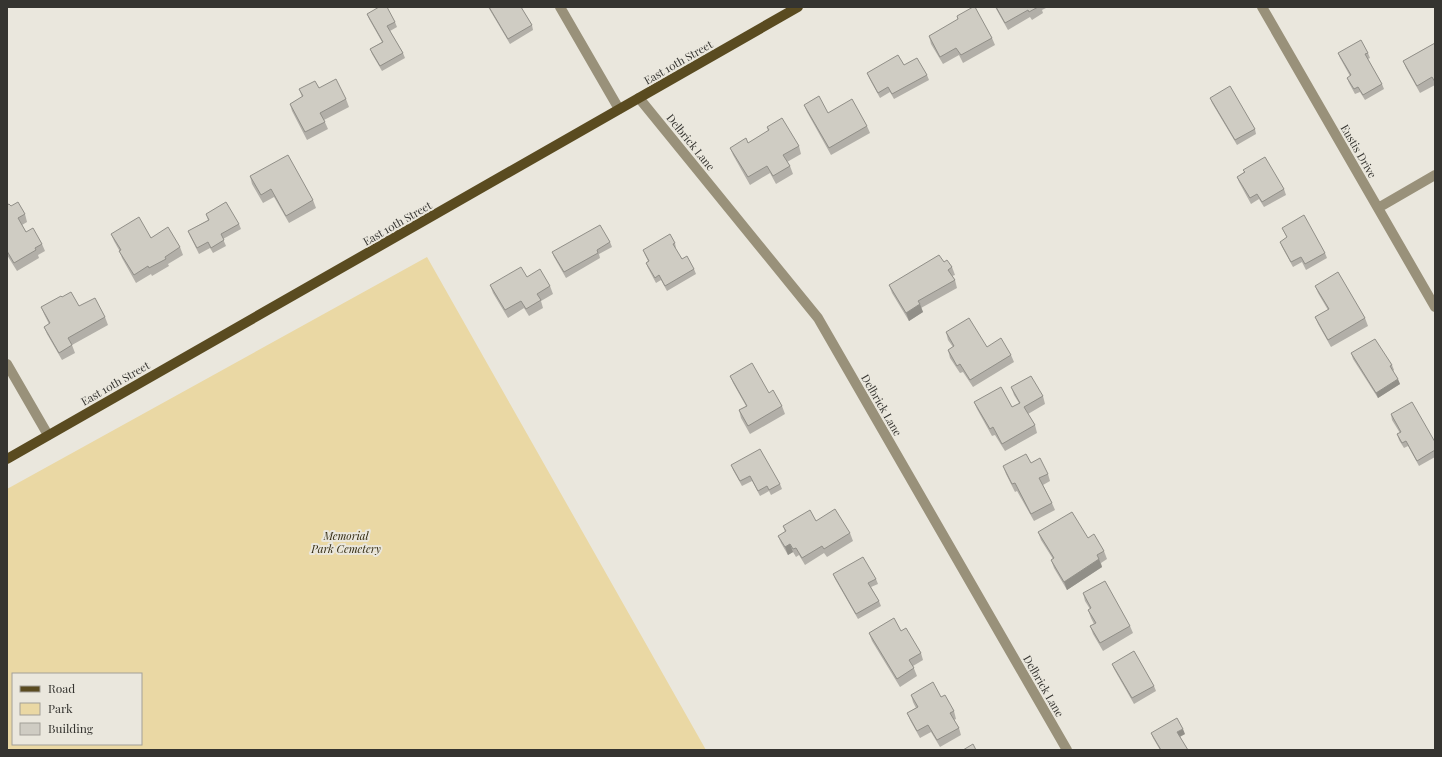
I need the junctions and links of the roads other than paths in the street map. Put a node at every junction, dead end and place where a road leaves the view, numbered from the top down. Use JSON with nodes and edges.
{"nodes":[{"id":1,"x":560,"y":7,"type":"edge"},
{"id":2,"x":798,"y":7,"type":"edge"},
{"id":3,"x":1262,"y":7,"type":"edge"},
{"id":4,"x":640,"y":98,"type":"junction"},
{"id":5,"x":619,"y":109,"type":"junction"},
{"id":6,"x":1435,"y":175,"type":"edge"},
{"id":7,"x":1378,"y":208,"type":"junction"},
{"id":8,"x":1435,"y":307,"type":"edge"},
{"id":9,"x":7,"y":364,"type":"edge"},
{"id":10,"x":48,"y":435,"type":"junction"},
{"id":11,"x":7,"y":459,"type":"edge"},
{"id":12,"x":1067,"y":750,"type":"edge"}],
"edges":[{"from":1,"to":5,"type":"street"},
{"from":2,"to":4,"type":"main road","name":"East 10th Street"},
{"from":3,"to":7,"type":"street","name":"Eustis Drive"},
{"from":4,"to":5,"type":"main road","name":"East 10th Street"},
{"from":4,"to":12,"type":"street","name":"Delbrick Lane"},
{"from":5,"to":10,"type":"main road","name":"East 10th Street"},
{"from":6,"to":7,"type":"street"},
{"from":7,"to":8,"type":"street","name":"Eustis Drive"},
{"from":9,"to":10,"type":"street"},
{"from":10,"to":11,"type":"main road","name":"East 10th Street"}]}
